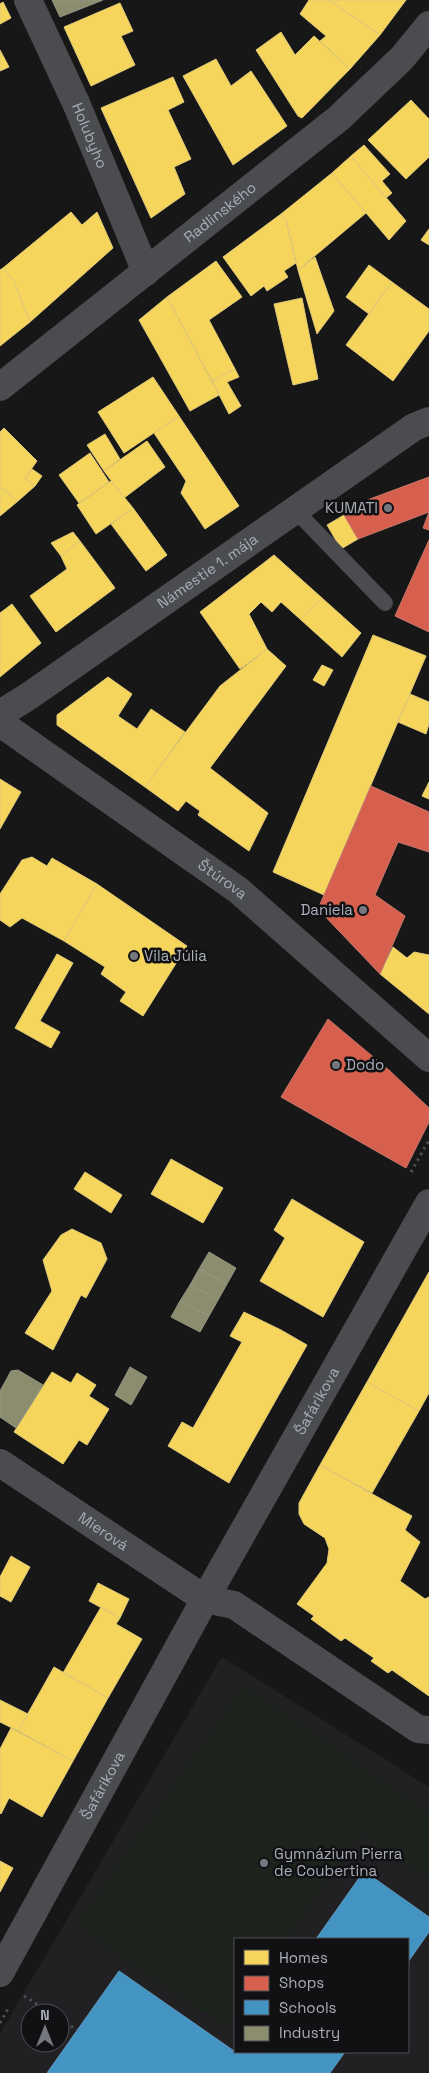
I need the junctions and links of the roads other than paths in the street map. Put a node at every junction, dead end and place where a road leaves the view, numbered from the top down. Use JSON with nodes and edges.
{"nodes":[{"id":1,"x":28,"y":0,"type":"edge"},
{"id":2,"x":429,"y":25,"type":"edge"},
{"id":3,"x":146,"y":272,"type":"junction"},
{"id":4,"x":0,"y":387,"type":"edge"},
{"id":5,"x":429,"y":403,"type":"edge"},
{"id":6,"x":424,"y":425,"type":"edge"},
{"id":7,"x":295,"y":510,"type":"junction"},
{"id":8,"x":385,"y":603,"type":"dead end"},
{"id":9,"x":0,"y":714,"type":"edge"},
{"id":10,"x":0,"y":722,"type":"edge"},
{"id":11,"x":429,"y":1058,"type":"edge"},
{"id":12,"x":429,"y":1204,"type":"edge"},
{"id":13,"x":0,"y":1463,"type":"edge"},
{"id":14,"x":205,"y":1599,"type":"junction"},
{"id":15,"x":429,"y":1730,"type":"edge"},
{"id":16,"x":9,"y":1982,"type":"edge"}],
"edges":[{"from":1,"to":3,"type":"street","name":"Holubyho"},
{"from":2,"to":3,"type":"street","name":"Radlinského"},
{"from":3,"to":4,"type":"street","name":"Radlinského"},
{"from":5,"to":6,"type":"street","name":"Námestie 1. mája"},
{"from":6,"to":7,"type":"street","name":"Námestie 1. mája"},
{"from":7,"to":8,"type":"lane"},
{"from":7,"to":9,"type":"street","name":"Námestie 1. mája"},
{"from":10,"to":11,"type":"street","name":"Štúrova"},
{"from":12,"to":14,"type":"street","name":"Šafárikova"},
{"from":13,"to":14,"type":"street","name":"Mierová"},
{"from":14,"to":15,"type":"street"},
{"from":14,"to":16,"type":"street","name":"Šafárikova"}]}
